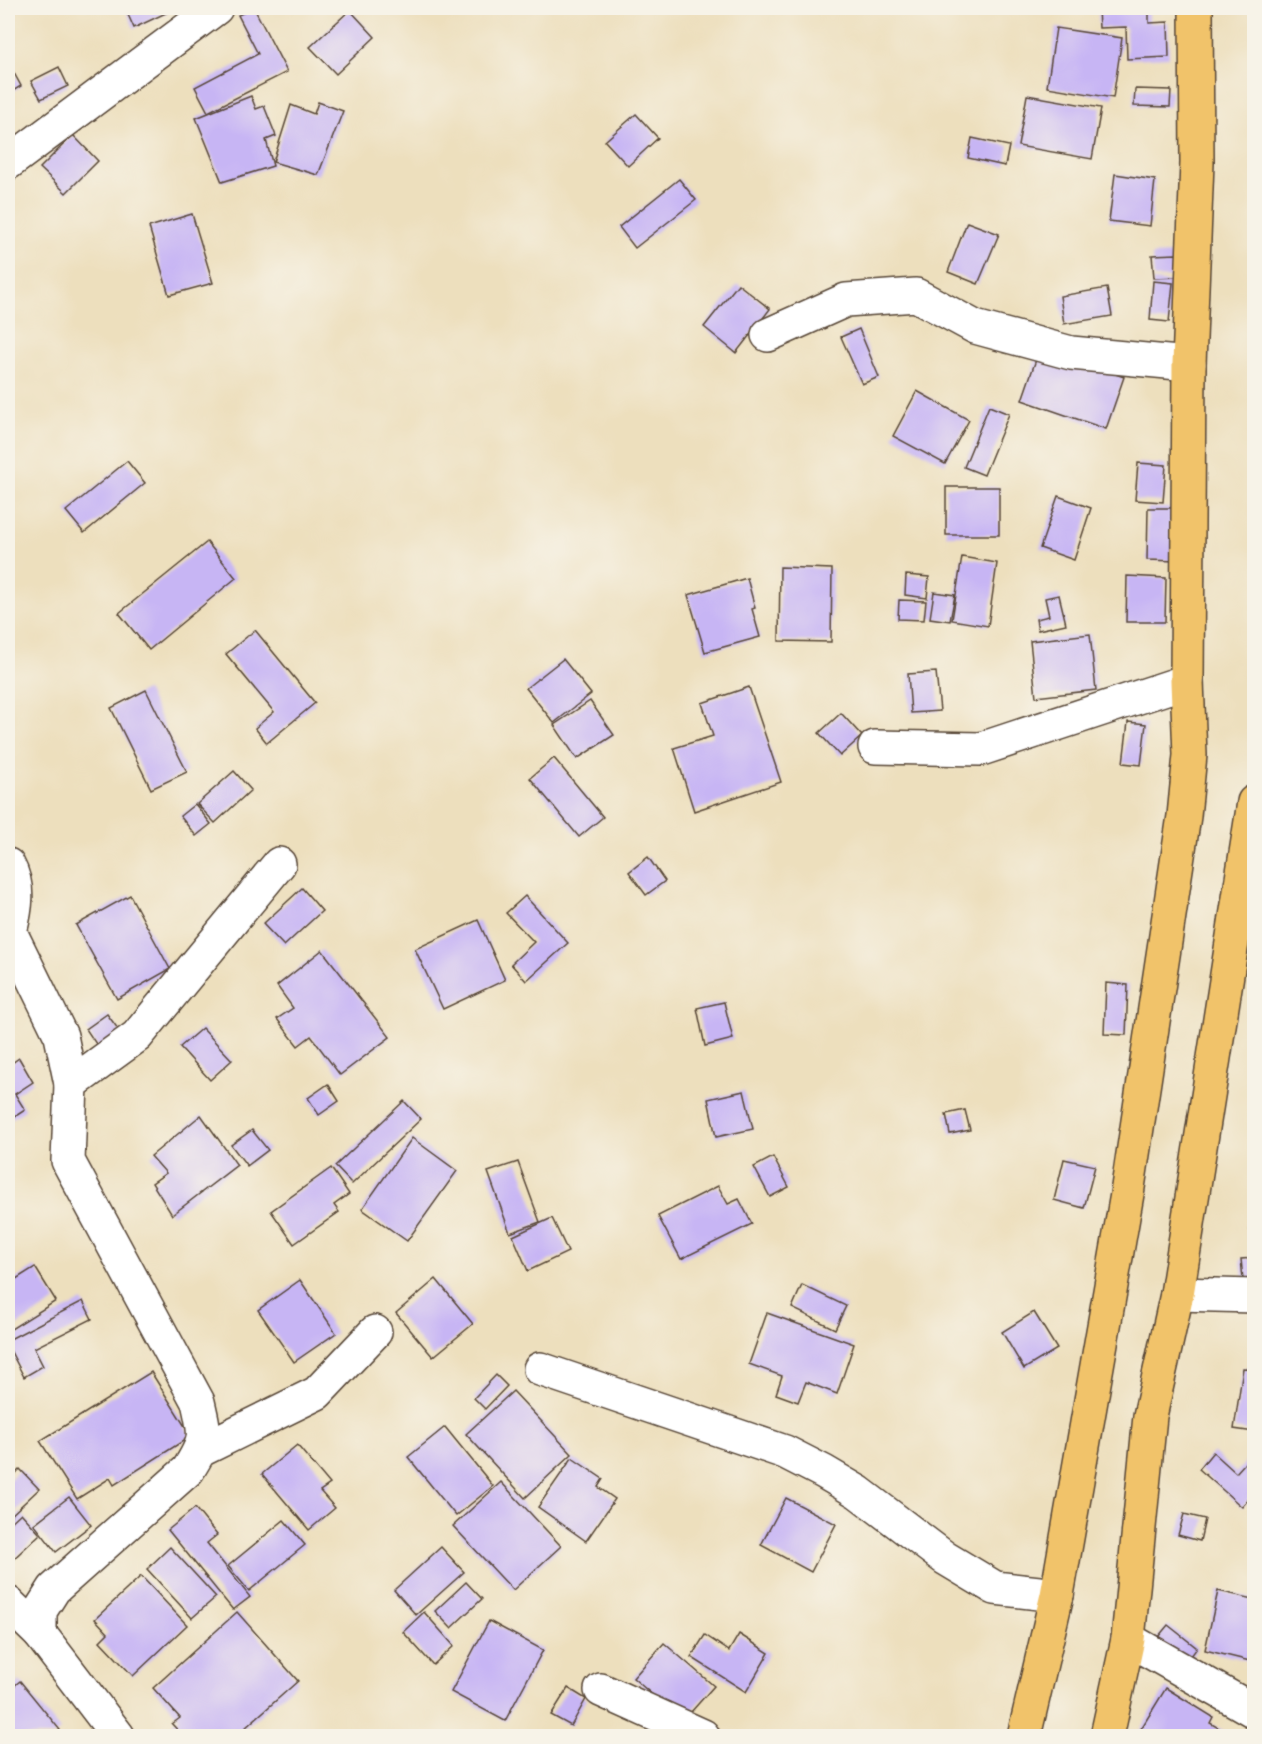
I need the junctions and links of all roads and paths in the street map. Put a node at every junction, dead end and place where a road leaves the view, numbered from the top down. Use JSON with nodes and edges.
{"nodes":[{"id":1,"x":216,"y":8,"type":"edge"},
{"id":2,"x":1196,"y":8,"type":"edge"},
{"id":3,"x":8,"y":163,"type":"edge"},
{"id":4,"x":768,"y":336,"type":"dead end"},
{"id":5,"x":1189,"y":364,"type":"junction"},
{"id":6,"x":1187,"y":681,"type":"junction"},
{"id":7,"x":875,"y":747,"type":"dead end"},
{"id":8,"x":1254,"y":802,"type":"edge"},
{"id":9,"x":279,"y":864,"type":"dead end"},
{"id":10,"x":8,"y":865,"type":"edge"},
{"id":11,"x":1246,"y":905,"type":"edge"},
{"id":12,"x":71,"y":1084,"type":"junction"},
{"id":13,"x":1177,"y":1294,"type":"junction"},
{"id":14,"x":1254,"y":1296,"type":"edge"},
{"id":15,"x":375,"y":1332,"type":"dead end"},
{"id":16,"x":540,"y":1369,"type":"dead end"},
{"id":17,"x":201,"y":1450,"type":"junction"},
{"id":18,"x":1058,"y":1595,"type":"junction"},
{"id":19,"x":8,"y":1603,"type":"edge"},
{"id":20,"x":40,"y":1634,"type":"junction"},
{"id":21,"x":1128,"y":1639,"type":"junction"},
{"id":22,"x":601,"y":1690,"type":"dead end"},
{"id":23,"x":1254,"y":1711,"type":"edge"},
{"id":24,"x":118,"y":1737,"type":"edge"},
{"id":25,"x":703,"y":1737,"type":"edge"},
{"id":26,"x":1024,"y":1737,"type":"edge"},
{"id":27,"x":1107,"y":1737,"type":"edge"}],
"edges":[{"from":1,"to":3,"type":"street"},
{"from":2,"to":5,"type":"main road"},
{"from":4,"to":5,"type":"street"},
{"from":5,"to":6,"type":"main road"},
{"from":6,"to":7,"type":"street"},
{"from":6,"to":18,"type":"main road"},
{"from":8,"to":11,"type":"main road"},
{"from":9,"to":12,"type":"street"},
{"from":10,"to":12,"type":"street"},
{"from":11,"to":13,"type":"main road"},
{"from":12,"to":17,"type":"street"},
{"from":13,"to":14,"type":"street"},
{"from":13,"to":21,"type":"main road"},
{"from":15,"to":17,"type":"street"},
{"from":16,"to":18,"type":"street"},
{"from":17,"to":20,"type":"street"},
{"from":18,"to":26,"type":"main road"},
{"from":19,"to":20,"type":"street"},
{"from":20,"to":24,"type":"street"},
{"from":21,"to":23,"type":"street"},
{"from":21,"to":27,"type":"main road"},
{"from":22,"to":25,"type":"street"}]}
